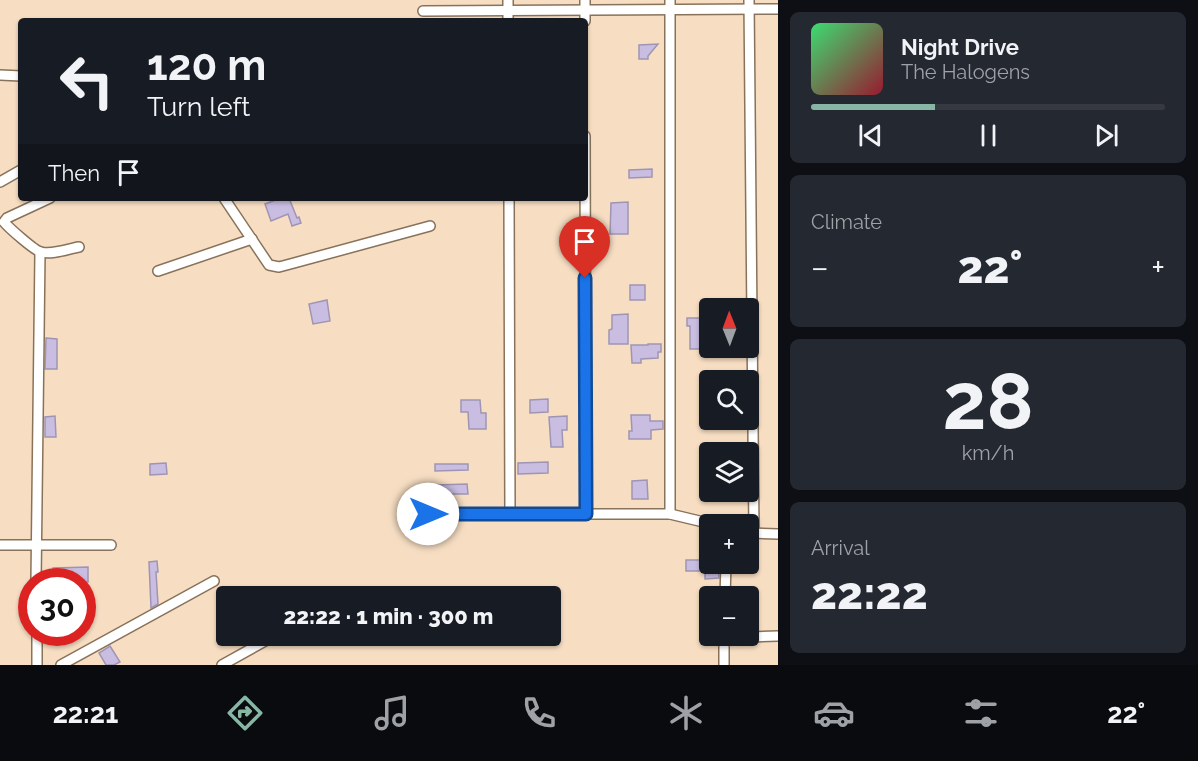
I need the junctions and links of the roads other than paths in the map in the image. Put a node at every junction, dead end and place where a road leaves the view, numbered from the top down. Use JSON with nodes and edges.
{"nodes":[{"id":1,"x":508,"y":0,"type":"edge"},
{"id":2,"x":585,"y":0,"type":"edge"},
{"id":3,"x":670,"y":5,"type":"edge"},
{"id":4,"x":749,"y":5,"type":"edge"},
{"id":5,"x":778,"y":9,"type":"edge"},
{"id":6,"x":585,"y":10,"type":"junction"},
{"id":7,"x":423,"y":11,"type":"dead end"},
{"id":8,"x":508,"y":16,"type":"edge"},
{"id":9,"x":585,"y":18,"type":"edge"},
{"id":10,"x":0,"y":75,"type":"edge"},
{"id":11,"x":18,"y":76,"type":"edge"},
{"id":12,"x":18,"y":172,"type":"edge"},
{"id":13,"x":0,"y":182,"type":"edge"},
{"id":14,"x":44,"y":201,"type":"edge"},
{"id":15,"x":226,"y":201,"type":"edge"},
{"id":16,"x":509,"y":201,"type":"edge"},
{"id":17,"x":585,"y":201,"type":"edge"},
{"id":18,"x":430,"y":226,"type":"dead end"},
{"id":19,"x":252,"y":239,"type":"junction"},
{"id":20,"x":79,"y":247,"type":"dead end"},
{"id":21,"x":40,"y":252,"type":"junction"},
{"id":22,"x":158,"y":271,"type":"dead end"},
{"id":23,"x":428,"y":514,"type":"dead end"},
{"id":24,"x":510,"y":514,"type":"junction"},
{"id":25,"x":586,"y":514,"type":"junction"},
{"id":26,"x":670,"y":514,"type":"junction"},
{"id":27,"x":751,"y":514,"type":"edge"},
{"id":28,"x":699,"y":521,"type":"edge"},
{"id":29,"x":759,"y":533,"type":"edge"},
{"id":30,"x":778,"y":534,"type":"edge"},
{"id":31,"x":0,"y":545,"type":"edge"},
{"id":32,"x":111,"y":545,"type":"dead end"},
{"id":33,"x":35,"y":546,"type":"junction"},
{"id":34,"x":36,"y":568,"type":"edge"},
{"id":35,"x":214,"y":581,"type":"dead end"},
{"id":36,"x":759,"y":636,"type":"edge"},
{"id":37,"x":778,"y":636,"type":"edge"},
{"id":38,"x":36,"y":646,"type":"edge"},
{"id":39,"x":256,"y":646,"type":"edge"},
{"id":40,"x":724,"y":646,"type":"edge"},
{"id":41,"x":37,"y":665,"type":"edge"},
{"id":42,"x":61,"y":665,"type":"edge"},
{"id":43,"x":222,"y":665,"type":"edge"},
{"id":44,"x":724,"y":665,"type":"edge"}],
"edges":[{"from":1,"to":8,"type":"street"},
{"from":2,"to":6,"type":"street"},
{"from":3,"to":4,"type":"street"},
{"from":3,"to":6,"type":"street"},
{"from":3,"to":26,"type":"street"},
{"from":4,"to":5,"type":"street"},
{"from":4,"to":27,"type":"street"},
{"from":6,"to":8,"type":"street"},
{"from":6,"to":9,"type":"street"},
{"from":7,"to":8,"type":"street"},
{"from":10,"to":11,"type":"street"},
{"from":12,"to":13,"type":"street"},
{"from":14,"to":21,"type":"street"},
{"from":15,"to":19,"type":"street"},
{"from":16,"to":24,"type":"street"},
{"from":17,"to":25,"type":"street"},
{"from":18,"to":19,"type":"street"},
{"from":19,"to":22,"type":"street"},
{"from":20,"to":21,"type":"street"},
{"from":21,"to":33,"type":"street"},
{"from":23,"to":24,"type":"street"},
{"from":24,"to":25,"type":"street"},
{"from":25,"to":26,"type":"street"},
{"from":26,"to":28,"type":"street"},
{"from":29,"to":30,"type":"street"},
{"from":31,"to":33,"type":"street"},
{"from":32,"to":33,"type":"street"},
{"from":33,"to":34,"type":"street"},
{"from":35,"to":42,"type":"street"},
{"from":36,"to":37,"type":"street"},
{"from":38,"to":41,"type":"street"},
{"from":39,"to":43,"type":"street"},
{"from":40,"to":44,"type":"street"}]}
